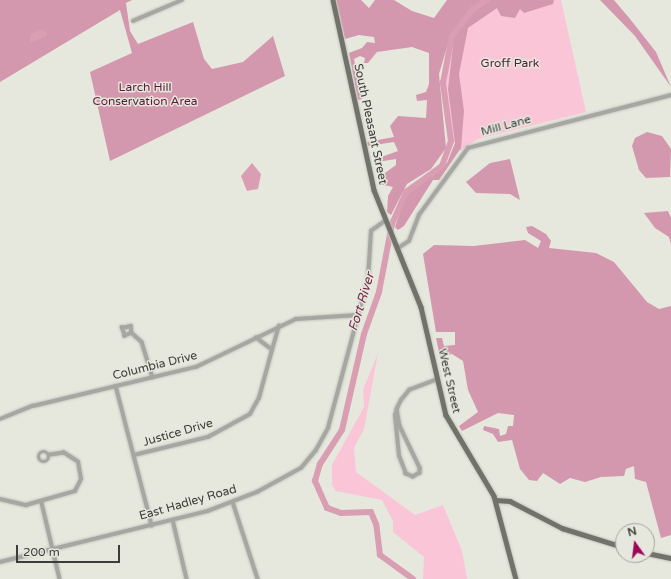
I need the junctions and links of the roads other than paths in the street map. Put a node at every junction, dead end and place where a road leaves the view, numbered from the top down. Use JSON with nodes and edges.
{"nodes":[{"id":1,"x":182,"y":0,"type":"edge"},
{"id":2,"x":333,"y":0,"type":"edge"},
{"id":3,"x":133,"y":21,"type":"dead end"},
{"id":4,"x":671,"y":94,"type":"edge"},
{"id":5,"x":386,"y":224,"type":"junction"},
{"id":6,"x":397,"y":249,"type":"junction"},
{"id":7,"x":358,"y":315,"type":"junction"},
{"id":8,"x":279,"y":326,"type":"junction"},
{"id":9,"x":132,"y":333,"type":"dead end"},
{"id":10,"x":256,"y":338,"type":"junction"},
{"id":11,"x":272,"y":350,"type":"junction"},
{"id":12,"x":153,"y":377,"type":"junction"},
{"id":13,"x":436,"y":379,"type":"junction"},
{"id":14,"x":116,"y":386,"type":"junction"},
{"id":15,"x":397,"y":409,"type":"junction"},
{"id":16,"x":0,"y":419,"type":"edge"},
{"id":17,"x":49,"y":455,"type":"dead end"},
{"id":18,"x":134,"y":455,"type":"junction"},
{"id":19,"x":0,"y":499,"type":"edge"},
{"id":20,"x":495,"y":500,"type":"junction"},
{"id":21,"x":233,"y":502,"type":"junction"},
{"id":22,"x":42,"y":503,"type":"junction"},
{"id":23,"x":172,"y":520,"type":"junction"},
{"id":24,"x":152,"y":525,"type":"junction"},
{"id":25,"x":615,"y":545,"type":"edge"},
{"id":26,"x":53,"y":549,"type":"junction"},
{"id":27,"x":655,"y":555,"type":"edge"},
{"id":28,"x":671,"y":558,"type":"edge"},
{"id":29,"x":0,"y":562,"type":"edge"},
{"id":30,"x":60,"y":579,"type":"edge"},
{"id":31,"x":187,"y":579,"type":"edge"},
{"id":32,"x":258,"y":579,"type":"edge"},
{"id":33,"x":516,"y":579,"type":"edge"}],
"edges":[{"from":1,"to":3,"type":"street"},
{"from":2,"to":5,"type":"main road","name":"South Pleasant Street"},
{"from":4,"to":6,"type":"street","name":"Mill Lane"},
{"from":5,"to":6,"type":"main road","name":"South Pleasant Street"},
{"from":5,"to":7,"type":"street","name":"East Hadley Road"},
{"from":6,"to":13,"type":"main road","name":"West Street"},
{"from":7,"to":8,"type":"street","name":"Columbia Drive"},
{"from":7,"to":21,"type":"street","name":"East Hadley Road"},
{"from":8,"to":10,"type":"street","name":"Columbia Drive"},
{"from":8,"to":11,"type":"street","name":"Justice Drive"},
{"from":9,"to":12,"type":"street"},
{"from":10,"to":11,"type":"street"},
{"from":10,"to":12,"type":"street","name":"Columbia Drive"},
{"from":11,"to":18,"type":"street","name":"Justice Drive"},
{"from":12,"to":14,"type":"street","name":"Columbia Drive"},
{"from":13,"to":15,"type":"street"},
{"from":13,"to":20,"type":"main road","name":"West Street"},
{"from":14,"to":16,"type":"street","name":"Columbia Drive"},
{"from":14,"to":18,"type":"street"},
{"from":15,"to":15,"type":"street"},
{"from":17,"to":22,"type":"street"},
{"from":18,"to":24,"type":"street"},
{"from":19,"to":22,"type":"street"},
{"from":20,"to":25,"type":"main road"},
{"from":20,"to":33,"type":"main road","name":"West Street"},
{"from":21,"to":23,"type":"street","name":"East Hadley Road"},
{"from":21,"to":32,"type":"street"},
{"from":22,"to":26,"type":"street"},
{"from":23,"to":24,"type":"street","name":"East Hadley Road"},
{"from":23,"to":31,"type":"street"},
{"from":24,"to":26,"type":"street","name":"East Hadley Road"},
{"from":26,"to":29,"type":"street","name":"East Hadley Road"},
{"from":26,"to":30,"type":"street"},
{"from":27,"to":28,"type":"main road"}]}
